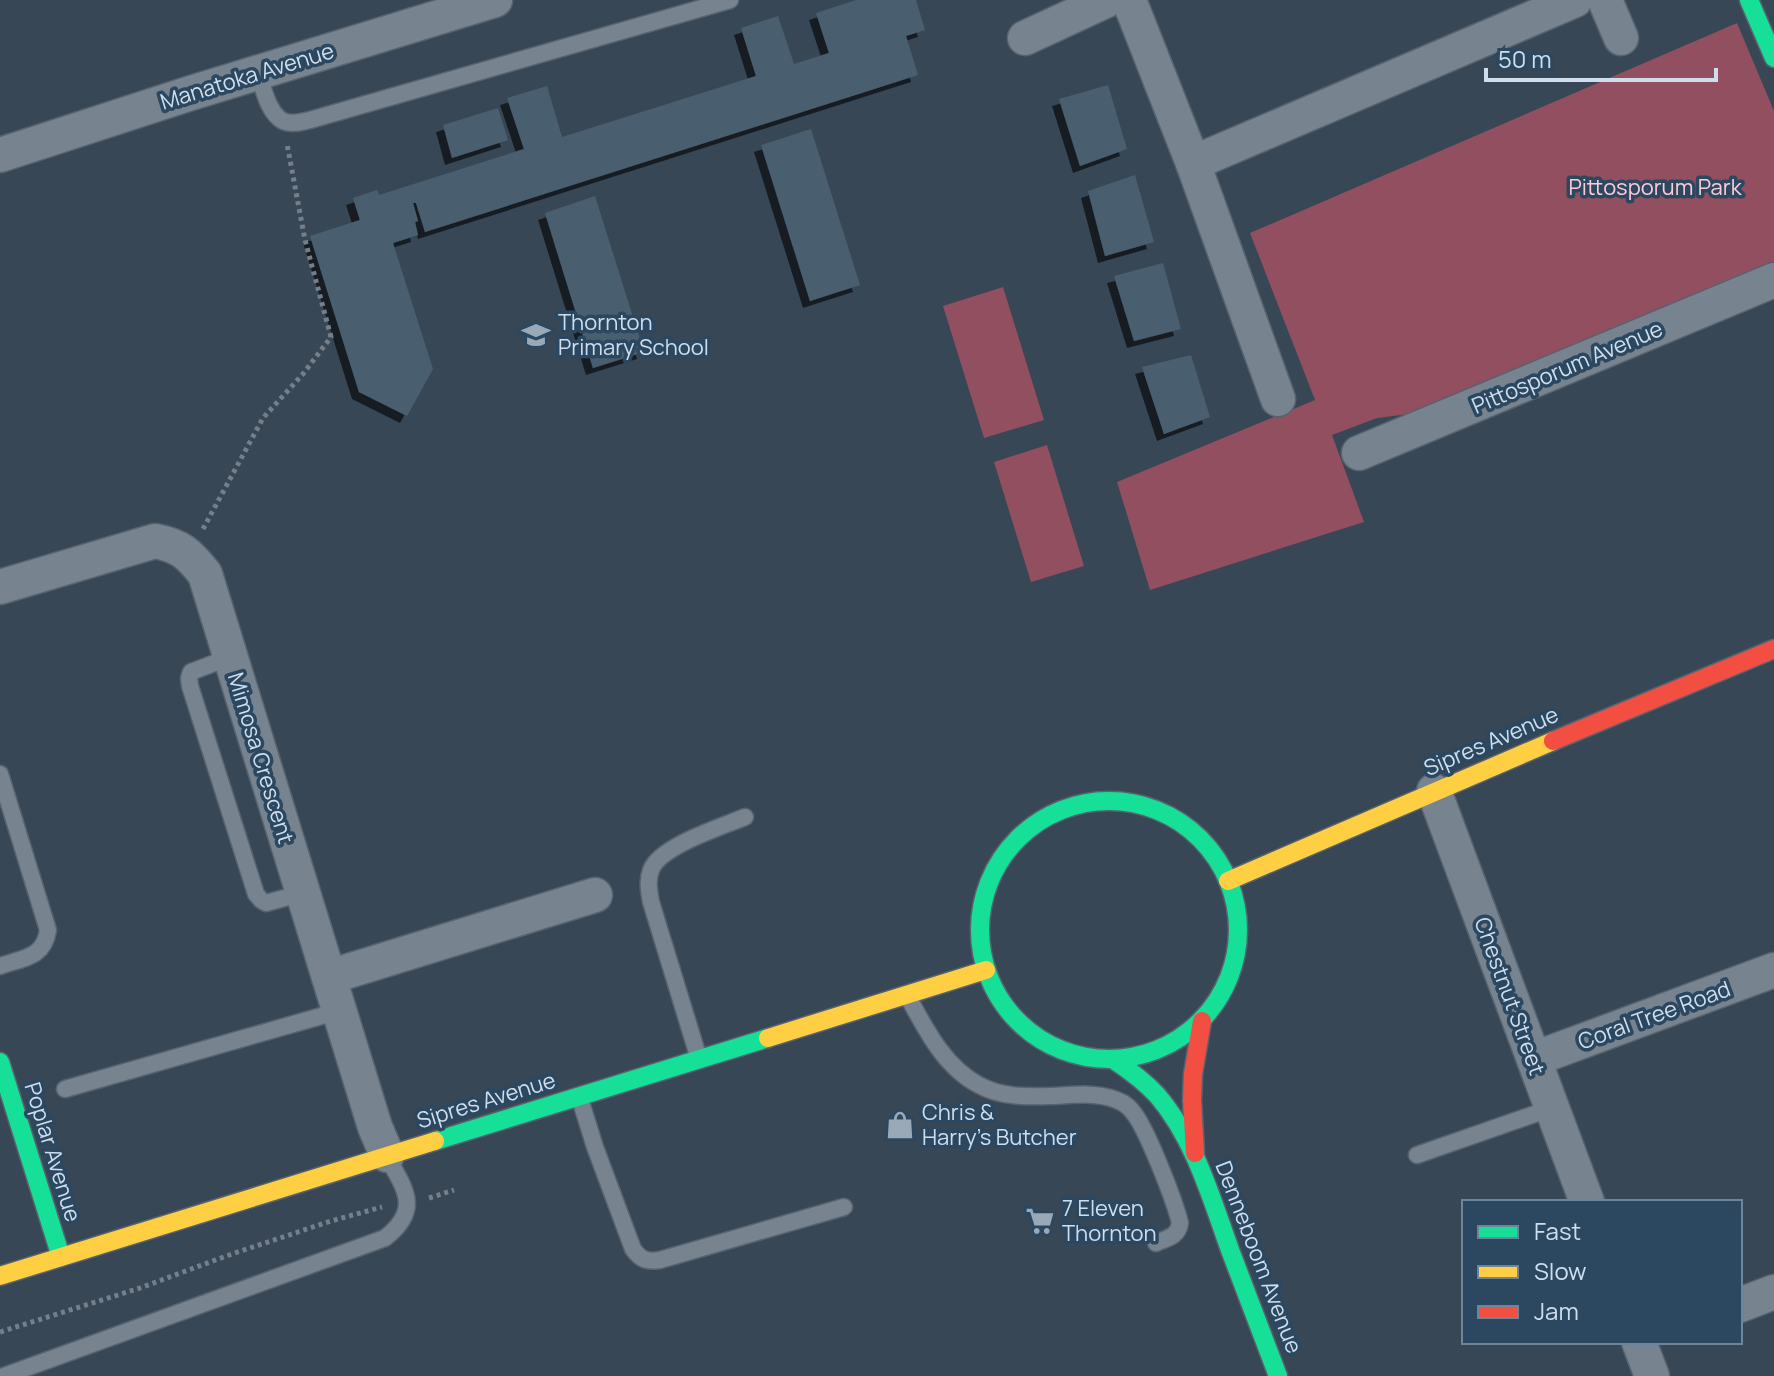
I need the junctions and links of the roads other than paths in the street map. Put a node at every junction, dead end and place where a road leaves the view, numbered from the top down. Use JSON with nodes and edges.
{"nodes":[{"id":1,"x":495,"y":0,"type":"edge"},
{"id":2,"x":730,"y":0,"type":"edge"},
{"id":3,"x":1107,"y":0,"type":"edge"},
{"id":4,"x":1129,"y":0,"type":"edge"},
{"id":5,"x":1575,"y":0,"type":"edge"},
{"id":6,"x":1605,"y":0,"type":"edge"},
{"id":7,"x":1749,"y":0,"type":"edge"},
{"id":8,"x":1025,"y":38,"type":"dead end"},
{"id":9,"x":1621,"y":38,"type":"dead end"},
{"id":10,"x":1774,"y":58,"type":"edge"},
{"id":11,"x":258,"y":73,"type":"junction"},
{"id":12,"x":0,"y":155,"type":"edge"},
{"id":13,"x":1193,"y":163,"type":"junction"},
{"id":14,"x":1774,"y":280,"type":"edge"},
{"id":15,"x":1278,"y":399,"type":"dead end"},
{"id":16,"x":1359,"y":453,"type":"dead end"},
{"id":17,"x":0,"y":587,"type":"edge"},
{"id":18,"x":1774,"y":649,"type":"edge"},
{"id":19,"x":230,"y":657,"type":"junction"},
{"id":20,"x":0,"y":774,"type":"edge"},
{"id":21,"x":1434,"y":791,"type":"junction"},
{"id":22,"x":745,"y":817,"type":"dead end"},
{"id":23,"x":1228,"y":881,"type":"junction"},
{"id":24,"x":303,"y":893,"type":"junction"},
{"id":25,"x":595,"y":895,"type":"dead end"},
{"id":26,"x":0,"y":966,"type":"edge"},
{"id":27,"x":986,"y":970,"type":"junction"},
{"id":28,"x":1774,"y":970,"type":"edge"},
{"id":29,"x":329,"y":977,"type":"junction"},
{"id":30,"x":907,"y":994,"type":"junction"},
{"id":31,"x":339,"y":1011,"type":"junction"},
{"id":32,"x":1202,"y":1021,"type":"junction"},
{"id":33,"x":699,"y":1059,"type":"junction"},
{"id":34,"x":1534,"y":1059,"type":"junction"},
{"id":35,"x":1114,"y":1060,"type":"junction"},
{"id":36,"x":0,"y":1062,"type":"edge"},
{"id":37,"x":65,"y":1089,"type":"dead end"},
{"id":38,"x":580,"y":1097,"type":"junction"},
{"id":39,"x":1552,"y":1108,"type":"junction"},
{"id":40,"x":387,"y":1155,"type":"junction"},
{"id":41,"x":1195,"y":1155,"type":"junction"},
{"id":42,"x":1417,"y":1155,"type":"dead end"},
{"id":43,"x":1586,"y":1200,"type":"edge"},
{"id":44,"x":844,"y":1207,"type":"dead end"},
{"id":45,"x":1156,"y":1243,"type":"dead end"},
{"id":46,"x":61,"y":1257,"type":"junction"},
{"id":47,"x":0,"y":1276,"type":"edge"},
{"id":48,"x":1774,"y":1292,"type":"edge"},
{"id":49,"x":1742,"y":1304,"type":"edge"},
{"id":50,"x":1641,"y":1344,"type":"edge"},
{"id":51,"x":4,"y":1376,"type":"edge"},
{"id":52,"x":1278,"y":1376,"type":"edge"},
{"id":53,"x":1652,"y":1376,"type":"edge"}],
"edges":[{"from":1,"to":11,"type":"street","name":"Manatoka Avenue"},
{"from":2,"to":11,"type":"lane"},
{"from":3,"to":8,"type":"street"},
{"from":4,"to":13,"type":"street"},
{"from":5,"to":13,"type":"street"},
{"from":6,"to":9,"type":"street"},
{"from":7,"to":10,"type":"street"},
{"from":11,"to":12,"type":"street","name":"Manatoka Avenue"},
{"from":13,"to":15,"type":"street"},
{"from":14,"to":16,"type":"street","name":"Pittosporum Avenue"},
{"from":17,"to":19,"type":"street","name":"Mimosa Crescent"},
{"from":18,"to":21,"type":"street","name":"Sipres Avenue"},
{"from":19,"to":24,"type":"street","name":"Mimosa Crescent"},
{"from":19,"to":24,"type":"lane"},
{"from":20,"to":26,"type":"lane"},
{"from":21,"to":23,"type":"street","name":"Sipres Avenue"},
{"from":21,"to":34,"type":"street","name":"Chestnut Street"},
{"from":22,"to":33,"type":"lane"},
{"from":23,"to":27,"type":"street"},
{"from":23,"to":32,"type":"street"},
{"from":24,"to":29,"type":"street","name":"Mimosa Crescent"},
{"from":25,"to":29,"type":"street"},
{"from":27,"to":30,"type":"street","name":"Sipres Avenue"},
{"from":27,"to":35,"type":"street"},
{"from":28,"to":34,"type":"street","name":"Coral Tree Road"},
{"from":29,"to":31,"type":"street","name":"Mimosa Crescent"},
{"from":30,"to":33,"type":"street","name":"Sipres Avenue"},
{"from":30,"to":45,"type":"lane"},
{"from":31,"to":37,"type":"lane"},
{"from":31,"to":40,"type":"street","name":"Mimosa Crescent"},
{"from":32,"to":35,"type":"street"},
{"from":32,"to":41,"type":"street","name":"Denneboom Avenue"},
{"from":33,"to":38,"type":"street","name":"Sipres Avenue"},
{"from":34,"to":39,"type":"street","name":"Chestnut Street"},
{"from":35,"to":41,"type":"street","name":"Denneboom Avenue"},
{"from":36,"to":46,"type":"street","name":"Poplar Avenue"},
{"from":38,"to":40,"type":"street","name":"Sipres Avenue"},
{"from":38,"to":44,"type":"lane"},
{"from":39,"to":42,"type":"lane"},
{"from":39,"to":43,"type":"street","name":"Chestnut Street"},
{"from":40,"to":46,"type":"street","name":"Sipres Avenue"},
{"from":40,"to":51,"type":"lane"},
{"from":41,"to":52,"type":"street","name":"Denneboom Avenue"},
{"from":46,"to":47,"type":"street","name":"Sipres Avenue"},
{"from":48,"to":49,"type":"street"},
{"from":50,"to":53,"type":"street"}]}
